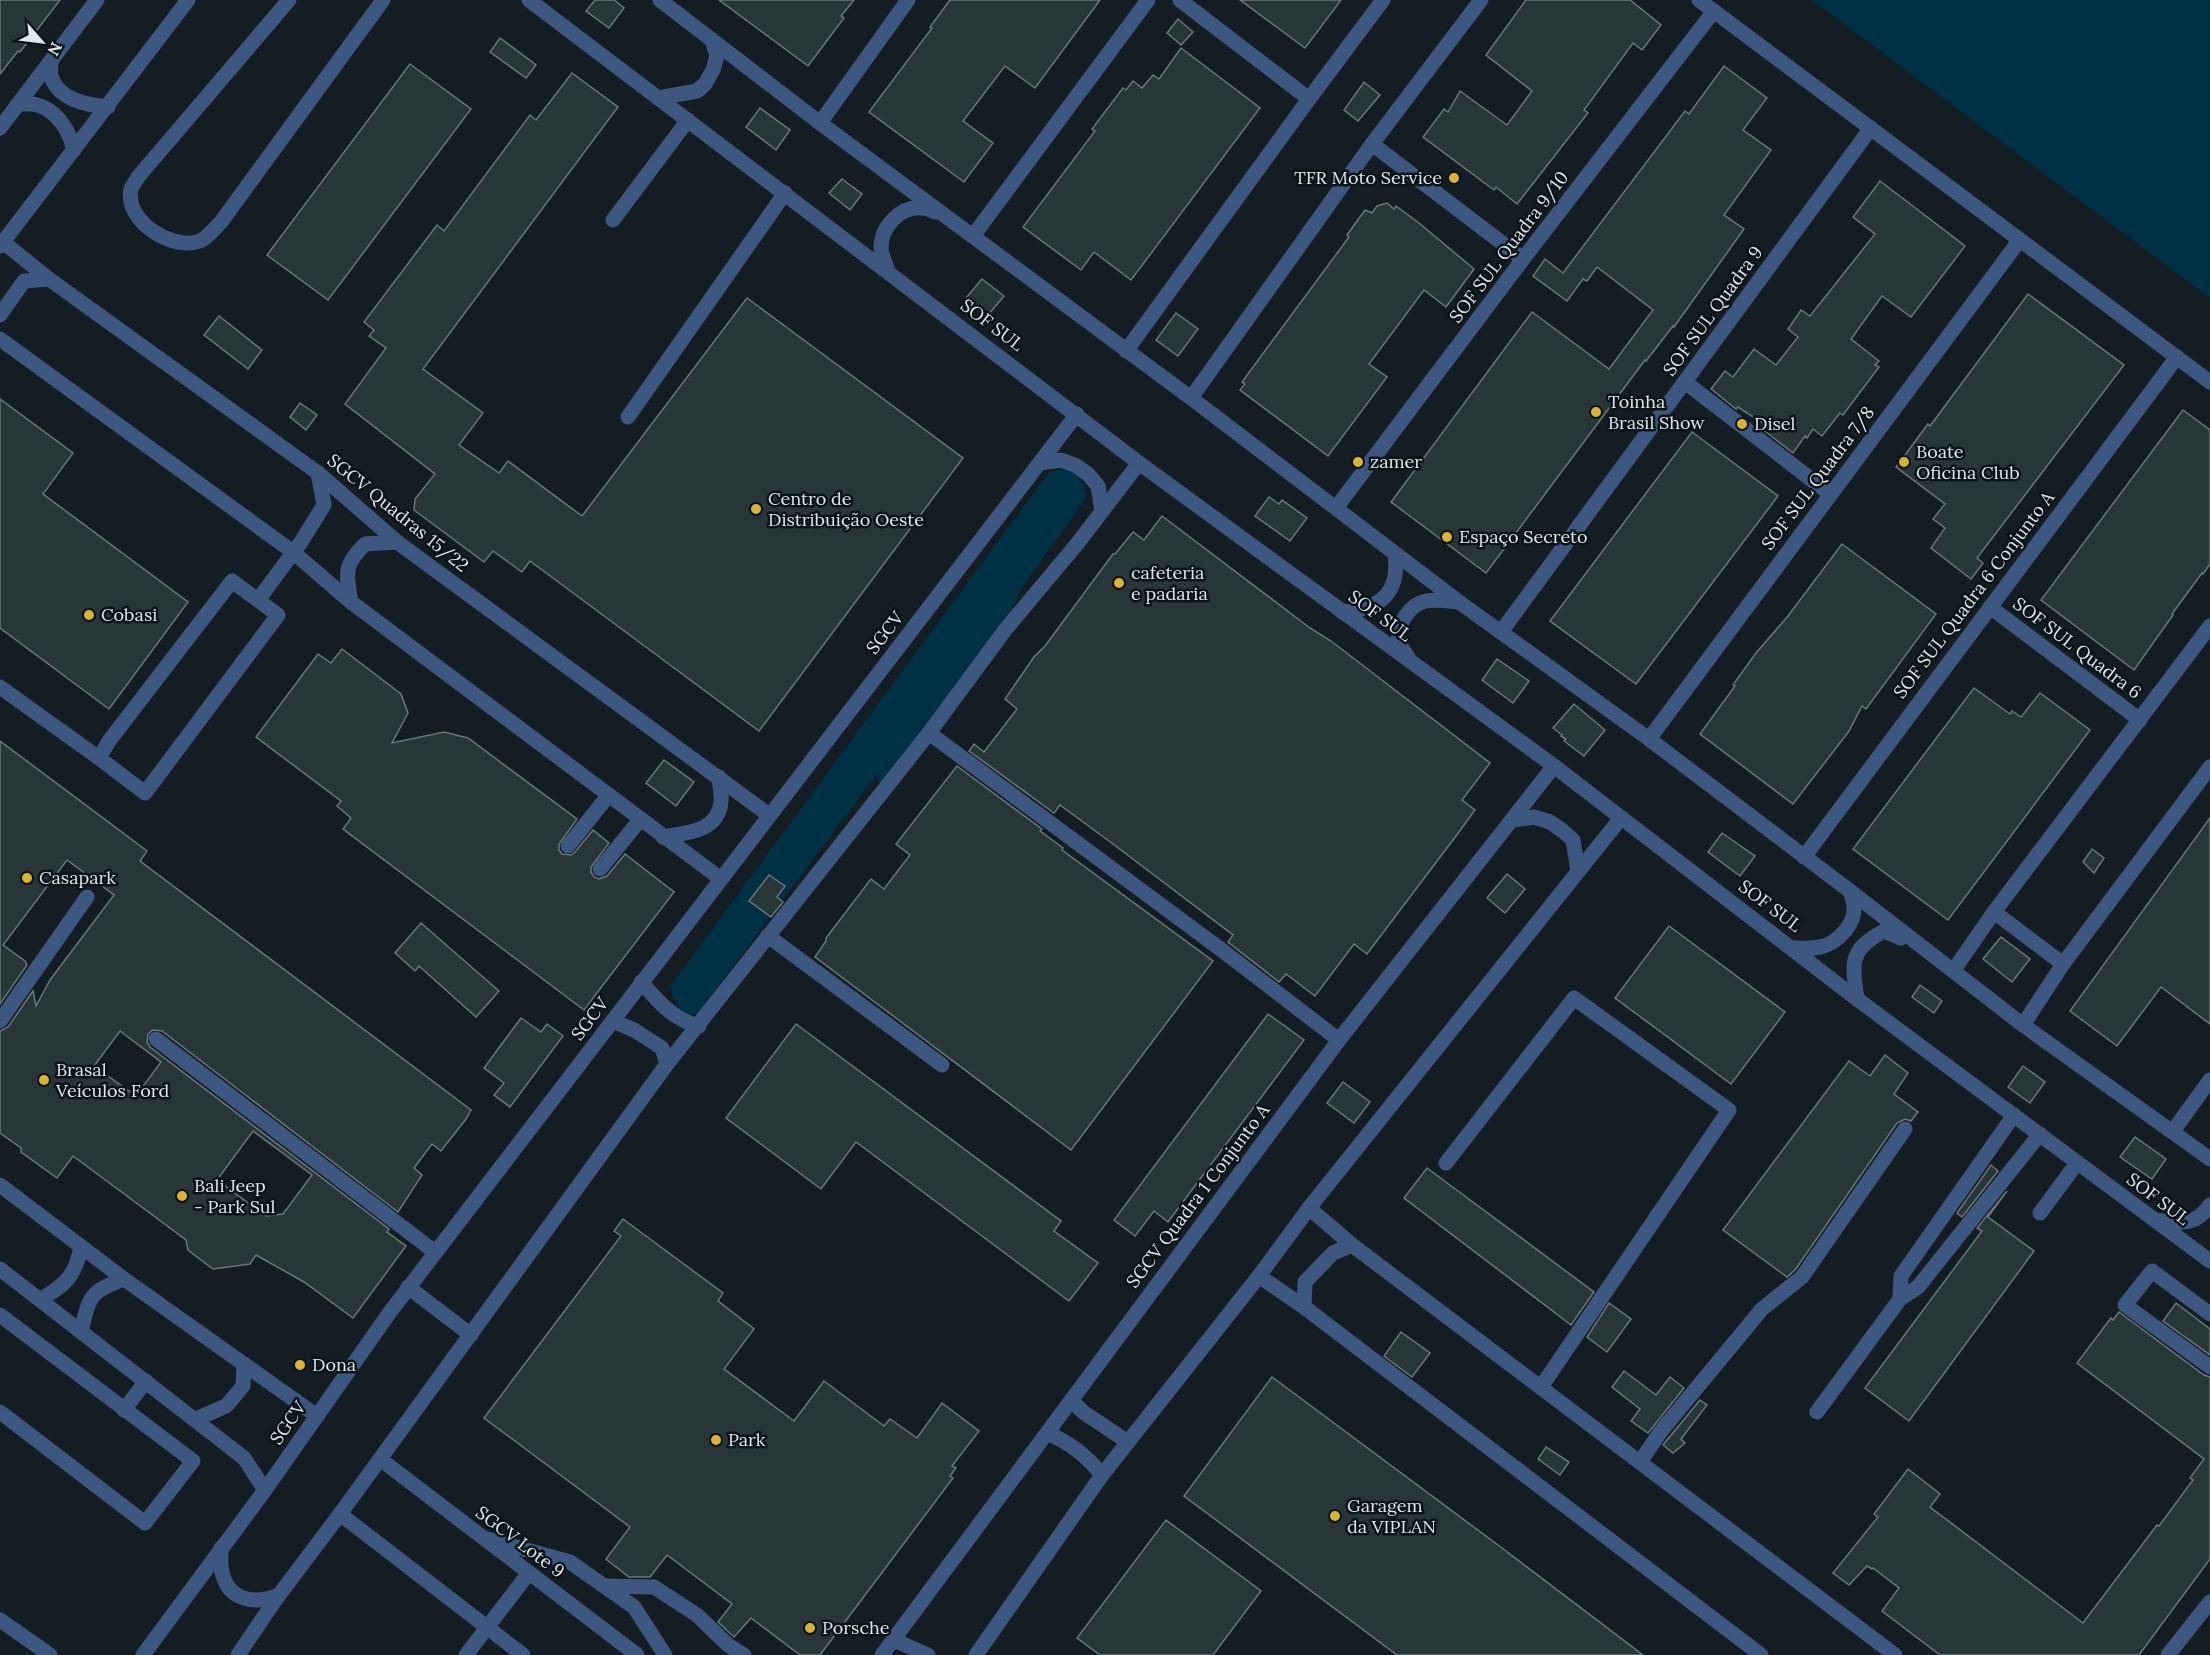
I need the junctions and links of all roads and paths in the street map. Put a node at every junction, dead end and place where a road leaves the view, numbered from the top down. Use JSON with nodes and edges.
{"nodes":[{"id":1,"x":97,"y":0,"type":"edge"},
{"id":2,"x":188,"y":0,"type":"edge"},
{"id":3,"x":289,"y":0,"type":"edge"},
{"id":4,"x":383,"y":0,"type":"edge"},
{"id":5,"x":529,"y":0,"type":"edge"},
{"id":6,"x":908,"y":0,"type":"edge"},
{"id":7,"x":1148,"y":0,"type":"edge"},
{"id":8,"x":1180,"y":0,"type":"edge"},
{"id":9,"x":1383,"y":0,"type":"edge"},
{"id":10,"x":1481,"y":0,"type":"edge"},
{"id":11,"x":1699,"y":0,"type":"edge"},
{"id":12,"x":662,"y":1,"type":"edge"},
{"id":13,"x":1714,"y":11,"type":"junction"},
{"id":14,"x":712,"y":40,"type":"junction"},
{"id":15,"x":51,"y":61,"type":"junction"},
{"id":16,"x":658,"y":98,"type":"junction"},
{"id":17,"x":1309,"y":99,"type":"junction"},
{"id":18,"x":18,"y":105,"type":"junction"},
{"id":19,"x":108,"y":106,"type":"junction"},
{"id":20,"x":688,"y":120,"type":"junction"},
{"id":21,"x":820,"y":123,"type":"junction"},
{"id":22,"x":0,"y":128,"type":"edge"},
{"id":23,"x":1871,"y":128,"type":"junction"},
{"id":24,"x":1372,"y":144,"type":"junction"},
{"id":25,"x":74,"y":150,"type":"junction"},
{"id":26,"x":785,"y":193,"type":"junction"},
{"id":27,"x":942,"y":214,"type":"junction"},
{"id":28,"x":613,"y":220,"type":"dead end"},
{"id":29,"x":973,"y":236,"type":"junction"},
{"id":30,"x":2019,"y":241,"type":"junction"},
{"id":31,"x":2,"y":244,"type":"edge"},
{"id":32,"x":1523,"y":260,"type":"junction"},
{"id":33,"x":888,"y":271,"type":"junction"},
{"id":34,"x":49,"y":279,"type":"junction"},
{"id":35,"x":0,"y":315,"type":"edge"},
{"id":36,"x":1,"y":336,"type":"edge"},
{"id":37,"x":1126,"y":351,"type":"junction"},
{"id":38,"x":2176,"y":357,"type":"junction"},
{"id":39,"x":1685,"y":382,"type":"junction"},
{"id":40,"x":2210,"y":382,"type":"edge"},
{"id":41,"x":1191,"y":398,"type":"junction"},
{"id":42,"x":1077,"y":414,"type":"junction"},
{"id":43,"x":628,"y":417,"type":"dead end"},
{"id":44,"x":1139,"y":462,"type":"junction"},
{"id":45,"x":1040,"y":463,"type":"junction"},
{"id":46,"x":318,"y":473,"type":"junction"},
{"id":47,"x":1830,"y":494,"type":"junction"},
{"id":48,"x":1336,"y":508,"type":"junction"},
{"id":49,"x":1102,"y":511,"type":"junction"},
{"id":50,"x":397,"y":542,"type":"junction"},
{"id":51,"x":294,"y":552,"type":"junction"},
{"id":52,"x":1395,"y":554,"type":"junction"},
{"id":53,"x":258,"y":600,"type":"junction"},
{"id":54,"x":351,"y":602,"type":"junction"},
{"id":55,"x":1459,"y":602,"type":"junction"},
{"id":56,"x":1990,"y":607,"type":"junction"},
{"id":57,"x":1342,"y":612,"type":"junction"},
{"id":58,"x":2210,"y":626,"type":"edge"},
{"id":59,"x":1501,"y":632,"type":"junction"},
{"id":60,"x":1411,"y":662,"type":"junction"},
{"id":61,"x":0,"y":687,"type":"edge"},
{"id":62,"x":2140,"y":720,"type":"junction"},
{"id":63,"x":929,"y":733,"type":"junction"},
{"id":64,"x":1649,"y":738,"type":"junction"},
{"id":65,"x":99,"y":758,"type":"junction"},
{"id":66,"x":1554,"y":766,"type":"junction"},
{"id":67,"x":2209,"y":770,"type":"edge"},
{"id":68,"x":719,"y":777,"type":"junction"},
{"id":69,"x":608,"y":796,"type":"junction"},
{"id":70,"x":769,"y":815,"type":"junction"},
{"id":71,"x":1621,"y":818,"type":"junction"},
{"id":72,"x":640,"y":820,"type":"junction"},
{"id":73,"x":1512,"y":820,"type":"junction"},
{"id":74,"x":663,"y":837,"type":"junction"},
{"id":75,"x":568,"y":846,"type":"dead end"},
{"id":76,"x":1803,"y":857,"type":"junction"},
{"id":77,"x":600,"y":869,"type":"dead end"},
{"id":78,"x":1578,"y":871,"type":"junction"},
{"id":79,"x":721,"y":879,"type":"junction"},
{"id":80,"x":1850,"y":891,"type":"junction"},
{"id":81,"x":87,"y":897,"type":"dead end"},
{"id":82,"x":1994,"y":912,"type":"junction"},
{"id":83,"x":768,"y":936,"type":"junction"},
{"id":84,"x":1917,"y":945,"type":"junction"},
{"id":85,"x":1794,"y":948,"type":"junction"},
{"id":86,"x":2063,"y":964,"type":"junction"},
{"id":87,"x":1953,"y":971,"type":"junction"},
{"id":88,"x":641,"y":982,"type":"junction"},
{"id":89,"x":1857,"y":999,"type":"junction"},
{"id":90,"x":0,"y":1021,"type":"edge"},
{"id":91,"x":613,"y":1021,"type":"junction"},
{"id":92,"x":2023,"y":1025,"type":"junction"},
{"id":93,"x":699,"y":1026,"type":"junction"},
{"id":94,"x":156,"y":1039,"type":"dead end"},
{"id":95,"x":1339,"y":1040,"type":"junction"},
{"id":96,"x":667,"y":1064,"type":"junction"},
{"id":97,"x":942,"y":1065,"type":"dead end"},
{"id":98,"x":2210,"y":1080,"type":"edge"},
{"id":99,"x":2014,"y":1115,"type":"junction"},
{"id":100,"x":1905,"y":1130,"type":"dead end"},
{"id":101,"x":2172,"y":1131,"type":"junction"},
{"id":102,"x":2040,"y":1134,"type":"junction"},
{"id":103,"x":2210,"y":1159,"type":"edge"},
{"id":104,"x":1446,"y":1163,"type":"dead end"},
{"id":105,"x":2077,"y":1163,"type":"junction"},
{"id":106,"x":0,"y":1185,"type":"edge"},
{"id":107,"x":2210,"y":1205,"type":"edge"},
{"id":108,"x":1309,"y":1208,"type":"junction"},
{"id":109,"x":2040,"y":1213,"type":"dead end"},
{"id":110,"x":2155,"y":1220,"type":"junction"},
{"id":111,"x":1352,"y":1245,"type":"junction"},
{"id":112,"x":81,"y":1247,"type":"junction"},
{"id":113,"x":435,"y":1252,"type":"junction"},
{"id":114,"x":2210,"y":1261,"type":"edge"},
{"id":115,"x":0,"y":1269,"type":"edge"},
{"id":116,"x":1259,"y":1276,"type":"junction"},
{"id":117,"x":124,"y":1278,"type":"junction"},
{"id":118,"x":408,"y":1287,"type":"junction"},
{"id":119,"x":1900,"y":1299,"type":"junction"},
{"id":120,"x":40,"y":1300,"type":"junction"},
{"id":121,"x":1304,"y":1307,"type":"junction"},
{"id":122,"x":2210,"y":1314,"type":"edge"},
{"id":123,"x":0,"y":1315,"type":"edge"},
{"id":124,"x":81,"y":1331,"type":"junction"},
{"id":125,"x":471,"y":1335,"type":"junction"},
{"id":126,"x":244,"y":1364,"type":"junction"},
{"id":127,"x":2210,"y":1367,"type":"edge"},
{"id":128,"x":146,"y":1381,"type":"junction"},
{"id":129,"x":1541,"y":1388,"type":"junction"},
{"id":130,"x":1071,"y":1400,"type":"junction"},
{"id":131,"x":124,"y":1410,"type":"junction"},
{"id":132,"x":0,"y":1412,"type":"edge"},
{"id":133,"x":1817,"y":1412,"type":"dead end"},
{"id":134,"x":317,"y":1416,"type":"junction"},
{"id":135,"x":196,"y":1419,"type":"junction"},
{"id":136,"x":1047,"y":1433,"type":"junction"},
{"id":137,"x":1128,"y":1442,"type":"junction"},
{"id":138,"x":380,"y":1459,"type":"junction"},
{"id":139,"x":1640,"y":1462,"type":"junction"},
{"id":140,"x":1102,"y":1475,"type":"junction"},
{"id":141,"x":265,"y":1490,"type":"junction"},
{"id":142,"x":340,"y":1514,"type":"junction"},
{"id":143,"x":480,"y":1537,"type":"junction"},
{"id":144,"x":221,"y":1548,"type":"junction"},
{"id":145,"x":528,"y":1574,"type":"junction"},
{"id":146,"x":605,"y":1586,"type":"junction"},
{"id":147,"x":279,"y":1595,"type":"junction"},
{"id":148,"x":2207,"y":1614,"type":"edge"},
{"id":149,"x":0,"y":1620,"type":"edge"},
{"id":150,"x":487,"y":1628,"type":"junction"},
{"id":151,"x":894,"y":1640,"type":"junction"},
{"id":152,"x":50,"y":1655,"type":"edge"},
{"id":153,"x":143,"y":1655,"type":"edge"},
{"id":154,"x":238,"y":1655,"type":"edge"},
{"id":155,"x":466,"y":1655,"type":"edge"},
{"id":156,"x":523,"y":1655,"type":"edge"},
{"id":157,"x":637,"y":1655,"type":"edge"},
{"id":158,"x":665,"y":1655,"type":"edge"},
{"id":159,"x":744,"y":1655,"type":"edge"},
{"id":160,"x":882,"y":1655,"type":"edge"},
{"id":161,"x":928,"y":1655,"type":"edge"},
{"id":162,"x":976,"y":1655,"type":"edge"},
{"id":163,"x":1761,"y":1655,"type":"edge"},
{"id":164,"x":1895,"y":1655,"type":"edge"},
{"id":165,"x":2168,"y":1655,"type":"edge"}],
"edges":[{"from":1,"to":15,"type":"street"},
{"from":2,"to":19,"type":"street"},
{"from":3,"to":4,"type":"street"},
{"from":5,"to":16,"type":"street","name":"SOF SUL"},
{"from":6,"to":21,"type":"street"},
{"from":7,"to":29,"type":"street"},
{"from":8,"to":17,"type":"street"},
{"from":9,"to":17,"type":"street"},
{"from":10,"to":24,"type":"street"},
{"from":11,"to":13,"type":"street"},
{"from":12,"to":14,"type":"street"},
{"from":13,"to":23,"type":"street"},
{"from":13,"to":32,"type":"street","name":"SOF SUL Quadra 9/10"},
{"from":14,"to":16,"type":"street"},
{"from":14,"to":21,"type":"street"},
{"from":15,"to":18,"type":"street"},
{"from":15,"to":19,"type":"street"},
{"from":16,"to":20,"type":"street","name":"SOF SUL"},
{"from":17,"to":37,"type":"street"},
{"from":18,"to":22,"type":"street"},
{"from":18,"to":25,"type":"street"},
{"from":19,"to":25,"type":"street"},
{"from":20,"to":26,"type":"street","name":"SOF SUL"},
{"from":20,"to":28,"type":"street"},
{"from":21,"to":27,"type":"street"},
{"from":23,"to":30,"type":"street"},
{"from":23,"to":39,"type":"street","name":"SOF SUL Quadra 9"},
{"from":24,"to":32,"type":"street"},
{"from":24,"to":41,"type":"street"},
{"from":25,"to":31,"type":"street"},
{"from":26,"to":33,"type":"street","name":"SOF SUL"},
{"from":26,"to":43,"type":"street"},
{"from":27,"to":29,"type":"street"},
{"from":27,"to":33,"type":"street"},
{"from":29,"to":37,"type":"street"},
{"from":30,"to":38,"type":"street"},
{"from":30,"to":47,"type":"street","name":"SOF SUL Quadra 7/8"},
{"from":31,"to":34,"type":"street","name":"SGCV Quadras 15/22"},
{"from":32,"to":48,"type":"street","name":"SOF SUL Quadra 9/10"},
{"from":33,"to":42,"type":"street","name":"SOF SUL"},
{"from":34,"to":35,"type":"street"},
{"from":34,"to":46,"type":"street","name":"SGCV Quadras 15/22"},
{"from":36,"to":51,"type":"street"},
{"from":37,"to":41,"type":"street"},
{"from":38,"to":40,"type":"street"},
{"from":38,"to":56,"type":"street","name":"SOF SUL Quadra 6 Conjunto A"},
{"from":39,"to":47,"type":"street"},
{"from":39,"to":59,"type":"street","name":"SOF SUL Quadra 9"},
{"from":41,"to":48,"type":"street"},
{"from":42,"to":44,"type":"street","name":"SOF SUL"},
{"from":42,"to":45,"type":"street","name":"SGCV"},
{"from":44,"to":49,"type":"street"},
{"from":44,"to":57,"type":"street","name":"SOF SUL"},
{"from":45,"to":49,"type":"street"},
{"from":45,"to":70,"type":"street","name":"SGCV"},
{"from":46,"to":50,"type":"street","name":"SGCV Quadras 15/22"},
{"from":46,"to":51,"type":"street"},
{"from":47,"to":64,"type":"street","name":"SOF SUL Quadra 7/8"},
{"from":48,"to":52,"type":"street"},
{"from":49,"to":63,"type":"street"},
{"from":50,"to":54,"type":"street"},
{"from":50,"to":68,"type":"street","name":"SGCV Quadras 15/22"},
{"from":51,"to":53,"type":"street"},
{"from":51,"to":54,"type":"street"},
{"from":52,"to":55,"type":"street"},
{"from":52,"to":57,"type":"street"},
{"from":53,"to":65,"type":"street"},
{"from":53,"to":65,"type":"street"},
{"from":54,"to":69,"type":"street"},
{"from":55,"to":59,"type":"street"},
{"from":55,"to":60,"type":"street"},
{"from":56,"to":62,"type":"street","name":"SOF SUL Quadra 6"},
{"from":56,"to":76,"type":"street","name":"SOF SUL Quadra 6 Conjunto A"},
{"from":57,"to":60,"type":"street","name":"SOF SUL"},
{"from":58,"to":62,"type":"street"},
{"from":59,"to":64,"type":"street"},
{"from":60,"to":66,"type":"street","name":"SOF SUL"},
{"from":61,"to":65,"type":"street"},
{"from":62,"to":82,"type":"street"},
{"from":63,"to":83,"type":"street"},
{"from":63,"to":95,"type":"street"},
{"from":64,"to":76,"type":"street"},
{"from":66,"to":71,"type":"street","name":"SOF SUL"},
{"from":66,"to":73,"type":"street","name":"SGCV Quadra 1 Conjunto A"},
{"from":67,"to":86,"type":"street"},
{"from":68,"to":70,"type":"street","name":"SGCV Quadras 15/22"},
{"from":68,"to":74,"type":"street"},
{"from":69,"to":72,"type":"street"},
{"from":69,"to":75,"type":"street"},
{"from":70,"to":79,"type":"street","name":"SGCV"},
{"from":71,"to":78,"type":"street"},
{"from":71,"to":85,"type":"street","name":"SOF SUL"},
{"from":72,"to":74,"type":"street"},
{"from":72,"to":77,"type":"street"},
{"from":73,"to":78,"type":"street"},
{"from":73,"to":95,"type":"street","name":"SGCV Quadra 1 Conjunto A"},
{"from":74,"to":79,"type":"street"},
{"from":76,"to":80,"type":"street"},
{"from":78,"to":108,"type":"street"},
{"from":79,"to":88,"type":"street","name":"SGCV"},
{"from":80,"to":84,"type":"street"},
{"from":80,"to":85,"type":"street"},
{"from":81,"to":90,"type":"street"},
{"from":82,"to":86,"type":"street"},
{"from":82,"to":87,"type":"street"},
{"from":83,"to":93,"type":"street"},
{"from":83,"to":97,"type":"street"},
{"from":84,"to":87,"type":"street"},
{"from":84,"to":89,"type":"street"},
{"from":85,"to":89,"type":"street","name":"SOF SUL"},
{"from":86,"to":92,"type":"street"},
{"from":87,"to":92,"type":"street"},
{"from":88,"to":91,"type":"street","name":"SGCV"},
{"from":88,"to":93,"type":"street"},
{"from":89,"to":99,"type":"street","name":"SOF SUL"},
{"from":91,"to":96,"type":"street"},
{"from":91,"to":113,"type":"street","name":"SGCV"},
{"from":92,"to":101,"type":"street"},
{"from":93,"to":96,"type":"street"},
{"from":94,"to":113,"type":"street"},
{"from":95,"to":130,"type":"street","name":"SGCV Quadra 1 Conjunto A"},
{"from":96,"to":125,"type":"street"},
{"from":98,"to":101,"type":"street"},
{"from":99,"to":102,"type":"street","name":"SOF SUL"},
{"from":99,"to":119,"type":"street"},
{"from":100,"to":139,"type":"street"},
{"from":101,"to":103,"type":"street"},
{"from":102,"to":105,"type":"street","name":"SOF SUL"},
{"from":102,"to":119,"type":"street"},
{"from":104,"to":129,"type":"street"},
{"from":105,"to":109,"type":"street"},
{"from":105,"to":110,"type":"street","name":"SOF SUL"},
{"from":106,"to":112,"type":"street"},
{"from":107,"to":110,"type":"street"},
{"from":108,"to":111,"type":"street"},
{"from":108,"to":116,"type":"street"},
{"from":110,"to":114,"type":"street","name":"SOF SUL"},
{"from":111,"to":121,"type":"street"},
{"from":111,"to":129,"type":"street"},
{"from":112,"to":117,"type":"street"},
{"from":112,"to":120,"type":"street"},
{"from":113,"to":118,"type":"street","name":"SGCV"},
{"from":115,"to":120,"type":"street"},
{"from":116,"to":121,"type":"street"},
{"from":116,"to":137,"type":"street"},
{"from":117,"to":124,"type":"street"},
{"from":117,"to":126,"type":"street"},
{"from":118,"to":125,"type":"street"},
{"from":118,"to":134,"type":"street","name":"SGCV"},
{"from":119,"to":133,"type":"street"},
{"from":120,"to":124,"type":"street"},
{"from":121,"to":163,"type":"street"},
{"from":122,"to":127,"type":"street"},
{"from":123,"to":131,"type":"street"},
{"from":124,"to":128,"type":"street"},
{"from":125,"to":138,"type":"street"},
{"from":126,"to":134,"type":"street"},
{"from":126,"to":135,"type":"street"},
{"from":128,"to":131,"type":"street"},
{"from":128,"to":135,"type":"street"},
{"from":129,"to":139,"type":"street"},
{"from":130,"to":136,"type":"street","name":"SGCV Quadra 1 Conjunto A"},
{"from":130,"to":137,"type":"street"},
{"from":131,"to":132,"type":"street"},
{"from":134,"to":141,"type":"street","name":"SGCV"},
{"from":135,"to":141,"type":"street"},
{"from":136,"to":140,"type":"street"},
{"from":136,"to":151,"type":"street","name":"SGCV Quadra 1 Conjunto A"},
{"from":137,"to":140,"type":"street"},
{"from":138,"to":142,"type":"street"},
{"from":138,"to":143,"type":"street","name":"SGCV Lote 9"},
{"from":139,"to":164,"type":"street"},
{"from":140,"to":162,"type":"street"},
{"from":141,"to":144,"type":"street","name":"SGCV"},
{"from":142,"to":147,"type":"street"},
{"from":142,"to":150,"type":"street"},
{"from":143,"to":145,"type":"street","name":"SGCV Lote 9"},
{"from":143,"to":146,"type":"street"},
{"from":144,"to":147,"type":"street"},
{"from":144,"to":153,"type":"street","name":"SGCV"},
{"from":145,"to":150,"type":"street"},
{"from":145,"to":157,"type":"street","name":"SGCV Lote 9"},
{"from":146,"to":158,"type":"street"},
{"from":146,"to":159,"type":"street"},
{"from":147,"to":154,"type":"street"},
{"from":148,"to":165,"type":"street"},
{"from":149,"to":152,"type":"street"},
{"from":150,"to":155,"type":"street"},
{"from":150,"to":156,"type":"street"},
{"from":151,"to":160,"type":"street","name":"SGCV Quadra 1 Conjunto A"},
{"from":151,"to":161,"type":"street"}]}
